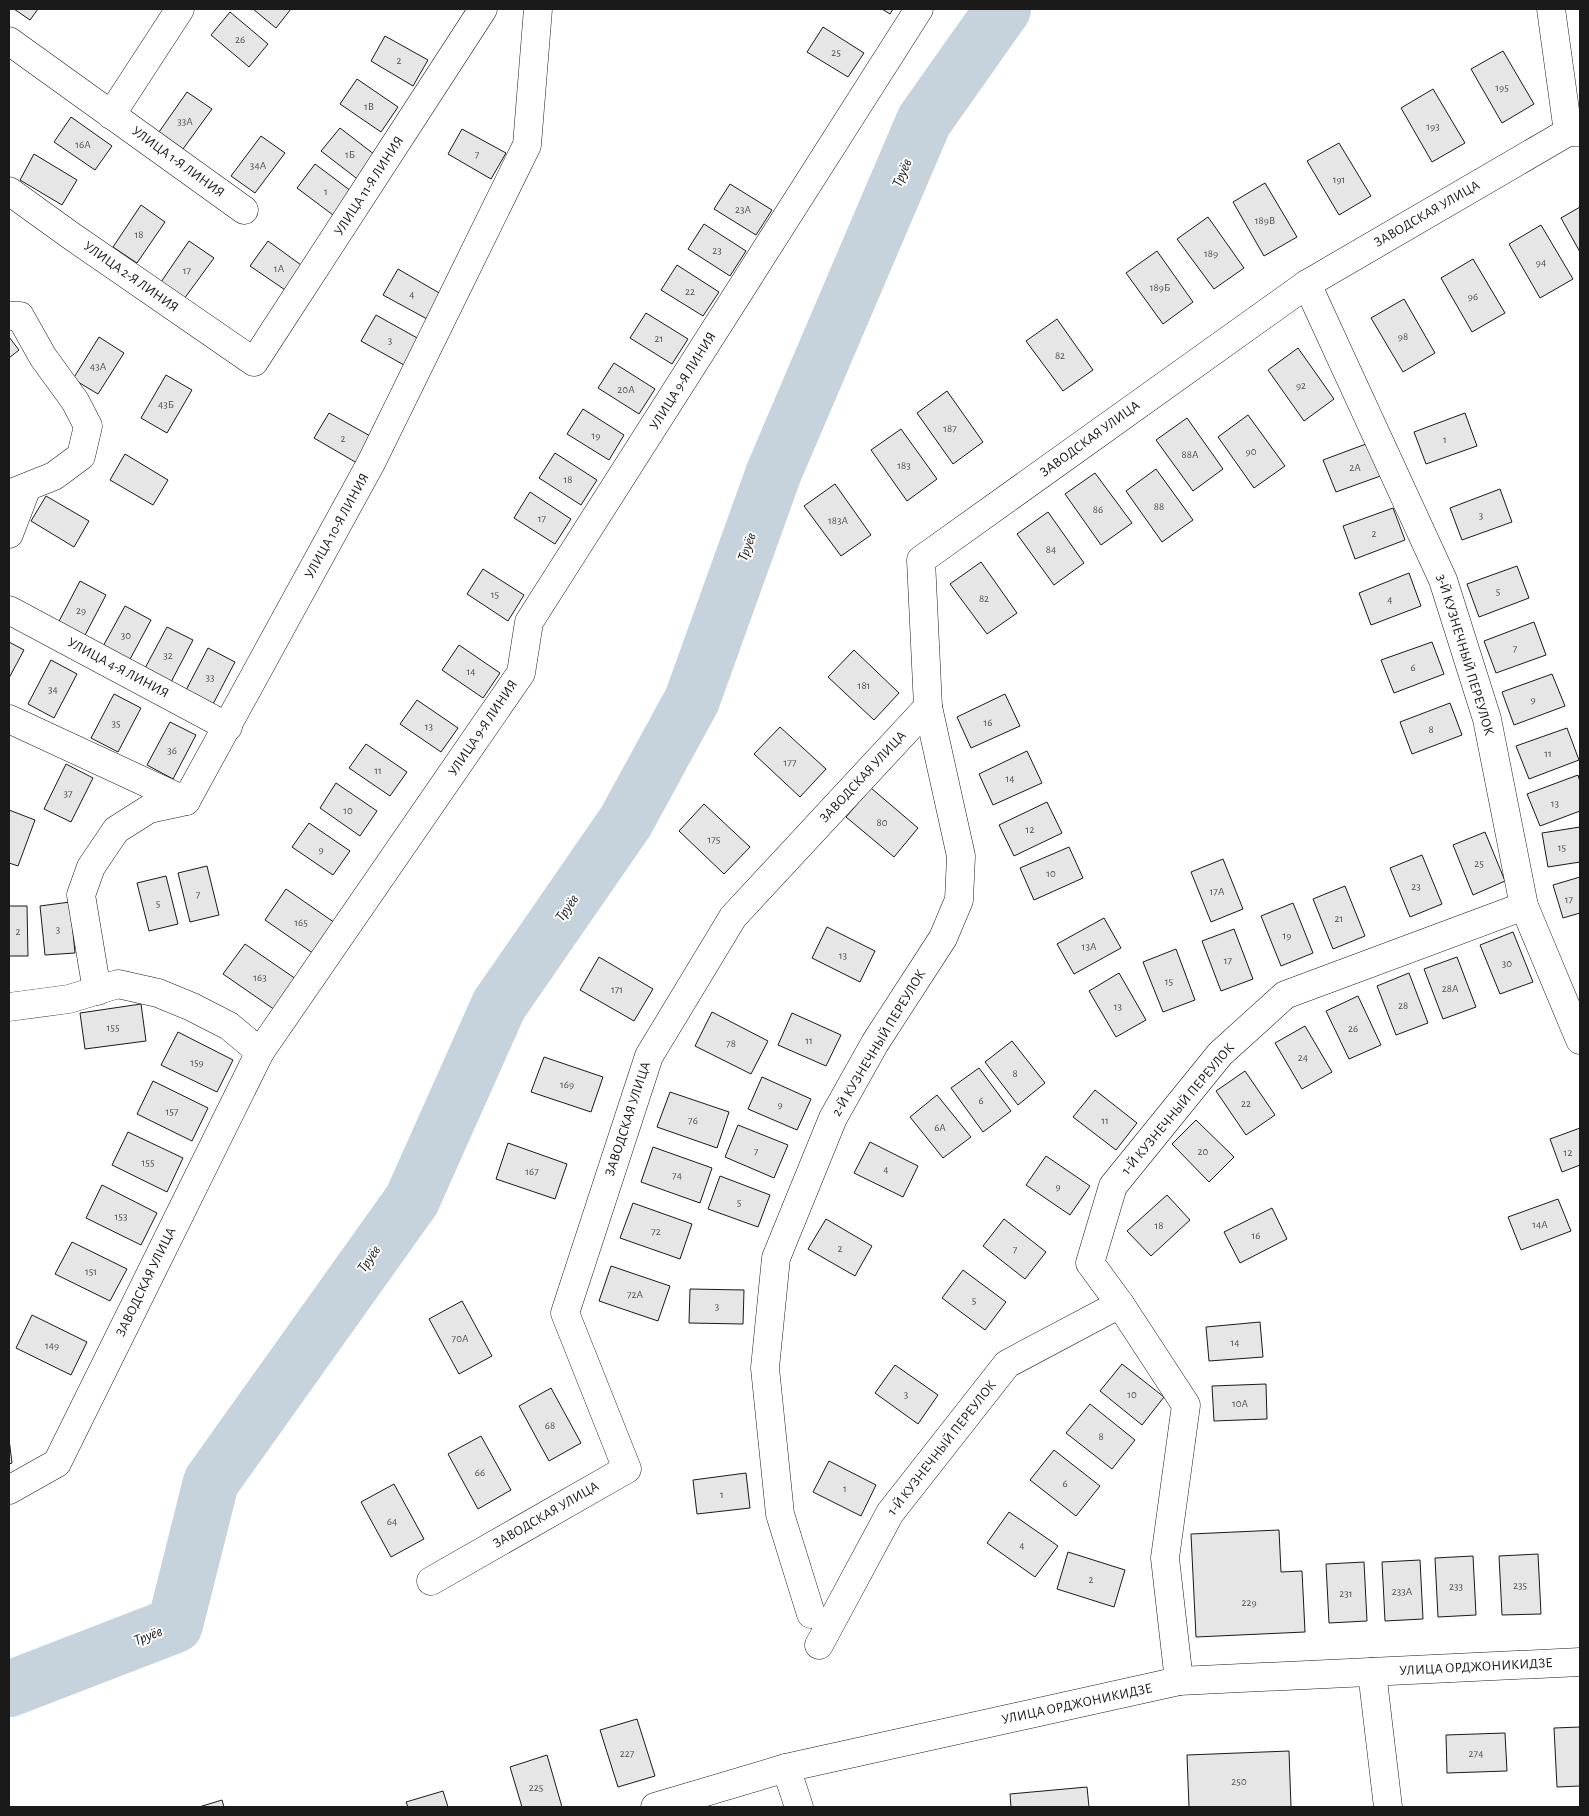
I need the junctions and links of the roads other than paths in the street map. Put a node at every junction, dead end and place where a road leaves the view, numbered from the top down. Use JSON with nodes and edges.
{"nodes":[{"id":1,"x":180,"y":9,"type":"edge"},
{"id":2,"x":483,"y":9,"type":"edge"},
{"id":3,"x":538,"y":9,"type":"edge"},
{"id":4,"x":919,"y":9,"type":"edge"},
{"id":5,"x":1551,"y":9,"type":"edge"},
{"id":6,"x":9,"y":41,"type":"edge"},
{"id":7,"x":111,"y":115,"type":"junction"},
{"id":8,"x":1574,"y":132,"type":"edge"},
{"id":9,"x":9,"y":191,"type":"edge"},
{"id":10,"x":244,"y":210,"type":"dead end"},
{"id":11,"x":1307,"y":284,"type":"junction"},
{"id":12,"x":9,"y":316,"type":"edge"},
{"id":13,"x":254,"y":362,"type":"joint"},
{"id":14,"x":18,"y":491,"type":"edge"},
{"id":15,"x":9,"y":534,"type":"edge"},
{"id":16,"x":9,"y":610,"type":"edge"},
{"id":17,"x":928,"y":707,"type":"junction"},
{"id":18,"x":9,"y":719,"type":"edge"},
{"id":19,"x":228,"y":727,"type":"junction"},
{"id":20,"x":186,"y":800,"type":"junction"},
{"id":21,"x":1524,"y":906,"type":"junction"},
{"id":22,"x":97,"y":991,"type":"junction"},
{"id":23,"x":9,"y":1007,"type":"edge"},
{"id":24,"x":1580,"y":1040,"type":"edge"},
{"id":25,"x":260,"y":1052,"type":"junction"},
{"id":26,"x":1120,"y":1304,"type":"junction"},
{"id":27,"x":9,"y":1490,"type":"edge"},
{"id":28,"x":431,"y":1581,"type":"dead end"},
{"id":29,"x":811,"y":1614,"type":"dead end"},
{"id":30,"x":819,"y":1645,"type":"dead end"},
{"id":31,"x":1580,"y":1662,"type":"edge"},
{"id":32,"x":1372,"y":1672,"type":"junction"},
{"id":33,"x":1179,"y":1681,"type":"junction"},
{"id":34,"x":786,"y":1768,"type":"junction"},
{"id":35,"x":655,"y":1807,"type":"edge"},
{"id":36,"x":798,"y":1807,"type":"edge"},
{"id":37,"x":1388,"y":1807,"type":"edge"}],
"edges":[{"from":1,"to":7,"type":"street"},
{"from":2,"to":13,"type":"street","name":"УЛИЦА 11-Я ЛИНИЯ"},
{"from":3,"to":19,"type":"street","name":"УЛИЦА 10-Я ЛИНИЯ"},
{"from":4,"to":25,"type":"street","name":"УЛИЦА 9-Я ЛИНИЯ"},
{"from":5,"to":8,"type":"street","name":"ЗАВОДСКАЯ УЛИЦА"},
{"from":6,"to":7,"type":"street","name":"УЛИЦА 1-Я ЛИНИЯ"},
{"from":7,"to":10,"type":"street","name":"УЛИЦА 1-Я ЛИНИЯ"},
{"from":8,"to":11,"type":"street","name":"ЗАВОДСКАЯ УЛИЦА"},
{"from":9,"to":13,"type":"street","name":"УЛИЦА 2-Я ЛИНИЯ"},
{"from":11,"to":17,"type":"street","name":"ЗАВОДСКАЯ УЛИЦА"},
{"from":11,"to":21,"type":"street","name":"3-Й КУЗНЕЧНЫЙ ПЕРЕУЛОК"},
{"from":12,"to":14,"type":"street"},
{"from":14,"to":15,"type":"street"},
{"from":16,"to":19,"type":"street","name":"УЛИЦА 4-Я ЛИНИЯ"},
{"from":17,"to":28,"type":"street","name":"ЗАВОДСКАЯ УЛИЦА"},
{"from":17,"to":29,"type":"street","name":"2-Й КУЗНЕЧНЫЙ ПЕРЕУЛОК"},
{"from":18,"to":20,"type":"street"},
{"from":19,"to":20,"type":"street","name":"УЛИЦА 10-Я ЛИНИЯ"},
{"from":20,"to":22,"type":"street"},
{"from":21,"to":24,"type":"street","name":"3-Й КУЗНЕЧНЫЙ ПЕРЕУЛОК"},
{"from":21,"to":26,"type":"street","name":"1-Й КУЗНЕЧНЫЙ ПЕРЕУЛОК"},
{"from":22,"to":23,"type":"street"},
{"from":22,"to":25,"type":"street"},
{"from":25,"to":27,"type":"street","name":"ЗАВОДСКАЯ УЛИЦА"},
{"from":26,"to":30,"type":"street","name":"1-Й КУЗНЕЧНЫЙ ПЕРЕУЛОК"},
{"from":26,"to":33,"type":"street","name":"1-Й КУЗНЕЧНЫЙ ПЕРЕУЛОК"},
{"from":31,"to":32,"type":"street","name":"УЛИЦА ОРДЖОНИКИДЗЕ"},
{"from":32,"to":33,"type":"street","name":"УЛИЦА ОРДЖОНИКИДЗЕ"},
{"from":32,"to":37,"type":"street"},
{"from":33,"to":34,"type":"street","name":"УЛИЦА ОРДЖОНИКИДЗЕ"},
{"from":34,"to":35,"type":"street","name":"УЛИЦА ОРДЖОНИКИДЗЕ"},
{"from":34,"to":36,"type":"street"}]}
